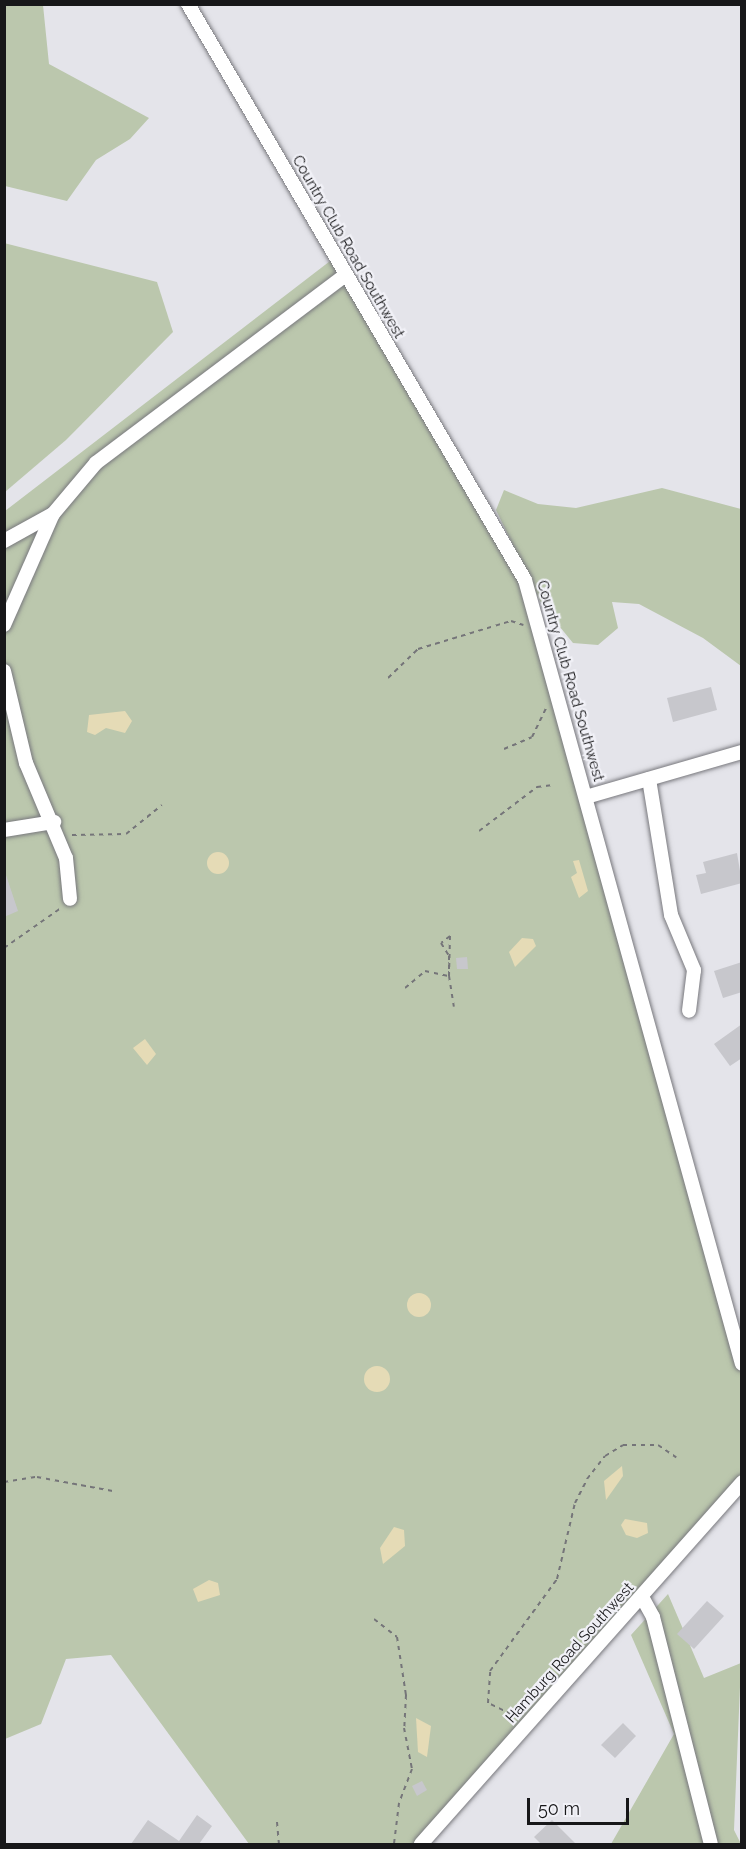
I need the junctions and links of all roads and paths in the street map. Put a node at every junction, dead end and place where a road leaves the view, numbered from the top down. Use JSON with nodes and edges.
{"nodes":[{"id":1,"x":188,"y":4,"type":"edge"},
{"id":2,"x":344,"y":276,"type":"junction"},
{"id":3,"x":53,"y":514,"type":"junction"},
{"id":4,"x":4,"y":541,"type":"edge"},
{"id":5,"x":4,"y":626,"type":"edge"},
{"id":6,"x":528,"y":633,"type":"dead end"},
{"id":7,"x":4,"y":670,"type":"edge"},
{"id":8,"x":388,"y":678,"type":"dead end"},
{"id":9,"x":545,"y":701,"type":"dead end"},
{"id":10,"x":504,"y":749,"type":"dead end"},
{"id":11,"x":741,"y":752,"type":"edge"},
{"id":12,"x":649,"y":779,"type":"junction"},
{"id":13,"x":553,"y":785,"type":"dead end"},
{"id":14,"x":586,"y":797,"type":"junction"},
{"id":15,"x":162,"y":805,"type":"dead end"},
{"id":16,"x":54,"y":822,"type":"junction"},
{"id":17,"x":4,"y":830,"type":"edge"},
{"id":18,"x":479,"y":831,"type":"dead end"},
{"id":19,"x":60,"y":838,"type":"junction"},
{"id":20,"x":70,"y":898,"type":"joint"},
{"id":21,"x":4,"y":948,"type":"edge"},
{"id":22,"x":449,"y":956,"type":"junction"},
{"id":23,"x":450,"y":976,"type":"junction"},
{"id":24,"x":405,"y":988,"type":"dead end"},
{"id":25,"x":454,"y":1006,"type":"dead end"},
{"id":26,"x":689,"y":1011,"type":"dead end"},
{"id":27,"x":741,"y":1364,"type":"edge"},
{"id":28,"x":676,"y":1457,"type":"dead end"},
{"id":29,"x":4,"y":1482,"type":"edge"},
{"id":30,"x":741,"y":1482,"type":"edge"},
{"id":31,"x":112,"y":1491,"type":"dead end"},
{"id":32,"x":642,"y":1597,"type":"junction"},
{"id":33,"x":374,"y":1619,"type":"dead end"},
{"id":34,"x":511,"y":1714,"type":"dead end"},
{"id":35,"x":278,"y":1822,"type":"dead end"},
{"id":36,"x":279,"y":1845,"type":"edge"},
{"id":37,"x":394,"y":1845,"type":"edge"},
{"id":38,"x":421,"y":1845,"type":"edge"},
{"id":39,"x":711,"y":1845,"type":"edge"}],
"edges":[{"from":1,"to":2,"type":"street","name":"Country Club Road Southwest"},
{"from":2,"to":3,"type":"street"},
{"from":2,"to":14,"type":"street","name":"Country Club Road Southwest"},
{"from":3,"to":4,"type":"street"},
{"from":3,"to":5,"type":"street"},
{"from":6,"to":8,"type":"path"},
{"from":7,"to":16,"type":"street"},
{"from":9,"to":10,"type":"path"},
{"from":11,"to":12,"type":"street"},
{"from":12,"to":14,"type":"street"},
{"from":12,"to":26,"type":"street"},
{"from":13,"to":18,"type":"path"},
{"from":14,"to":27,"type":"street","name":"Country Club Road Southwest"},
{"from":15,"to":19,"type":"path"},
{"from":16,"to":17,"type":"street"},
{"from":16,"to":19,"type":"street"},
{"from":19,"to":20,"type":"street"},
{"from":20,"to":21,"type":"path"},
{"from":22,"to":22,"type":"path"},
{"from":22,"to":23,"type":"path"},
{"from":23,"to":24,"type":"path"},
{"from":23,"to":25,"type":"path"},
{"from":28,"to":34,"type":"path"},
{"from":29,"to":31,"type":"path"},
{"from":30,"to":32,"type":"street","name":"Hamburg Road Southwest"},
{"from":32,"to":38,"type":"street","name":"Hamburg Road Southwest"},
{"from":32,"to":39,"type":"street"},
{"from":33,"to":37,"type":"path"},
{"from":35,"to":36,"type":"path"}]}
